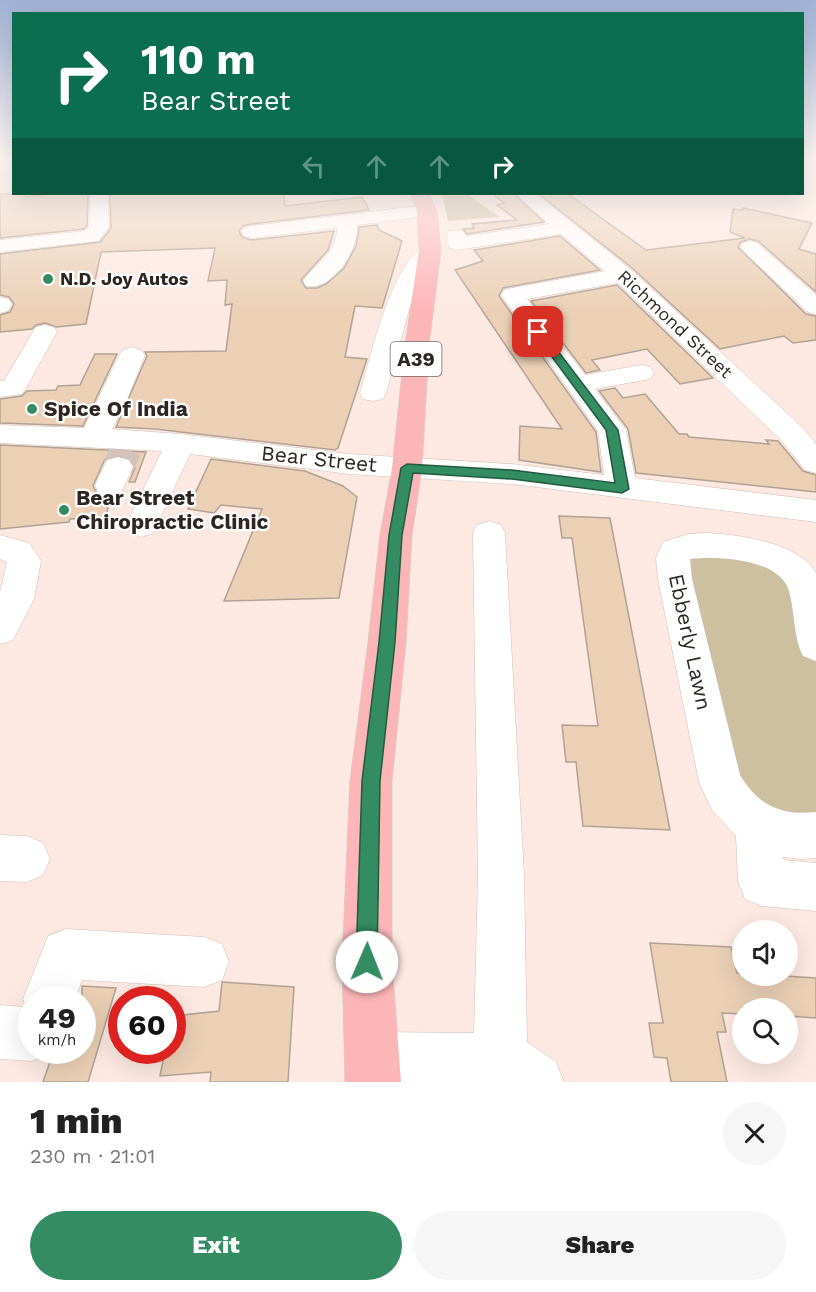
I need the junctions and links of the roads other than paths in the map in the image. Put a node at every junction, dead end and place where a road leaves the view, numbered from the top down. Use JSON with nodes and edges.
{"nodes":[{"id":1,"x":99,"y":210,"type":"edge"},
{"id":2,"x":390,"y":210,"type":"edge"},
{"id":3,"x":425,"y":210,"type":"edge"},
{"id":4,"x":545,"y":210,"type":"edge"},
{"id":5,"x":347,"y":221,"type":"junction"},
{"id":6,"x":566,"y":227,"type":"junction"},
{"id":7,"x":251,"y":232,"type":"dead end"},
{"id":8,"x":459,"y":244,"type":"dead end"},
{"id":9,"x":0,"y":246,"type":"edge"},
{"id":10,"x":750,"y":247,"type":"dead end"},
{"id":11,"x":430,"y":250,"type":"junction"},
{"id":12,"x":623,"y":275,"type":"junction"},
{"id":13,"x":314,"y":280,"type":"dead end"},
{"id":14,"x":816,"y":307,"type":"edge"},
{"id":15,"x":45,"y":332,"type":"dead end"},
{"id":16,"x":388,"y":341,"type":"junction"},
{"id":17,"x":417,"y":345,"type":"junction"},
{"id":18,"x":132,"y":355,"type":"dead end"},
{"id":19,"x":641,"y":373,"type":"dead end"},
{"id":20,"x":577,"y":384,"type":"junction"},
{"id":21,"x":0,"y":389,"type":"edge"},
{"id":22,"x":373,"y":393,"type":"dead end"},
{"id":23,"x":0,"y":434,"type":"edge"},
{"id":24,"x":93,"y":437,"type":"junction"},
{"id":25,"x":180,"y":443,"type":"junction"},
{"id":26,"x":816,"y":463,"type":"edge"},
{"id":27,"x":407,"y":468,"type":"junction"},
{"id":28,"x":622,"y":489,"type":"junction"},
{"id":29,"x":723,"y":500,"type":"junction"},
{"id":30,"x":816,"y":511,"type":"edge"},
{"id":31,"x":142,"y":525,"type":"dead end"},
{"id":32,"x":489,"y":533,"type":"dead end"},
{"id":33,"x":730,"y":545,"type":"junction"},
{"id":34,"x":0,"y":547,"type":"edge"},
{"id":35,"x":0,"y":629,"type":"edge"},
{"id":36,"x":816,"y":645,"type":"edge"},
{"id":37,"x":758,"y":825,"type":"junction"},
{"id":38,"x":816,"y":835,"type":"edge"},
{"id":39,"x":816,"y":887,"type":"edge"},
{"id":40,"x":204,"y":962,"type":"dead end"},
{"id":41,"x":54,"y":986,"type":"edge"},
{"id":42,"x":0,"y":1032,"type":"edge"},
{"id":43,"x":18,"y":1033,"type":"edge"},
{"id":44,"x":373,"y":1070,"type":"edge"},
{"id":45,"x":518,"y":1071,"type":"edge"}],
"edges":[{"from":1,"to":9,"type":"street"},
{"from":2,"to":5,"type":"street"},
{"from":3,"to":11,"type":"main road","number":"A39"},
{"from":4,"to":6,"type":"street","name":"Richmond Street"},
{"from":5,"to":7,"type":"street"},
{"from":5,"to":13,"type":"street"},
{"from":6,"to":8,"type":"street"},
{"from":6,"to":12,"type":"street","name":"Richmond Street"},
{"from":10,"to":14,"type":"street"},
{"from":11,"to":16,"type":"street"},
{"from":11,"to":17,"type":"main road","number":"A39"},
{"from":12,"to":20,"type":"street"},
{"from":12,"to":26,"type":"street","name":"Richmond Street"},
{"from":15,"to":21,"type":"street"},
{"from":16,"to":17,"type":"street"},
{"from":16,"to":22,"type":"street"},
{"from":17,"to":27,"type":"main road","number":"A39"},
{"from":18,"to":24,"type":"street"},
{"from":19,"to":20,"type":"street"},
{"from":20,"to":28,"type":"street"},
{"from":23,"to":24,"type":"street","name":"Bear Street"},
{"from":24,"to":25,"type":"street","name":"Bear Street"},
{"from":25,"to":27,"type":"street","name":"Bear Street"},
{"from":25,"to":31,"type":"street"},
{"from":27,"to":28,"type":"street","name":"Bear Street"},
{"from":27,"to":44,"type":"main road","number":"A39"},
{"from":28,"to":29,"type":"street","name":"Bear Street"},
{"from":29,"to":30,"type":"street","name":"Bear Street"},
{"from":29,"to":33,"type":"street"},
{"from":32,"to":45,"type":"street"},
{"from":33,"to":36,"type":"street","name":"Ebberly Lawn"},
{"from":33,"to":37,"type":"street","name":"Ebberly Lawn"},
{"from":34,"to":35,"type":"street"},
{"from":37,"to":38,"type":"street","name":"Ebberly Lawn"},
{"from":37,"to":39,"type":"street"},
{"from":40,"to":41,"type":"street"},
{"from":42,"to":43,"type":"street"},
{"from":44,"to":45,"type":"street"}]}
